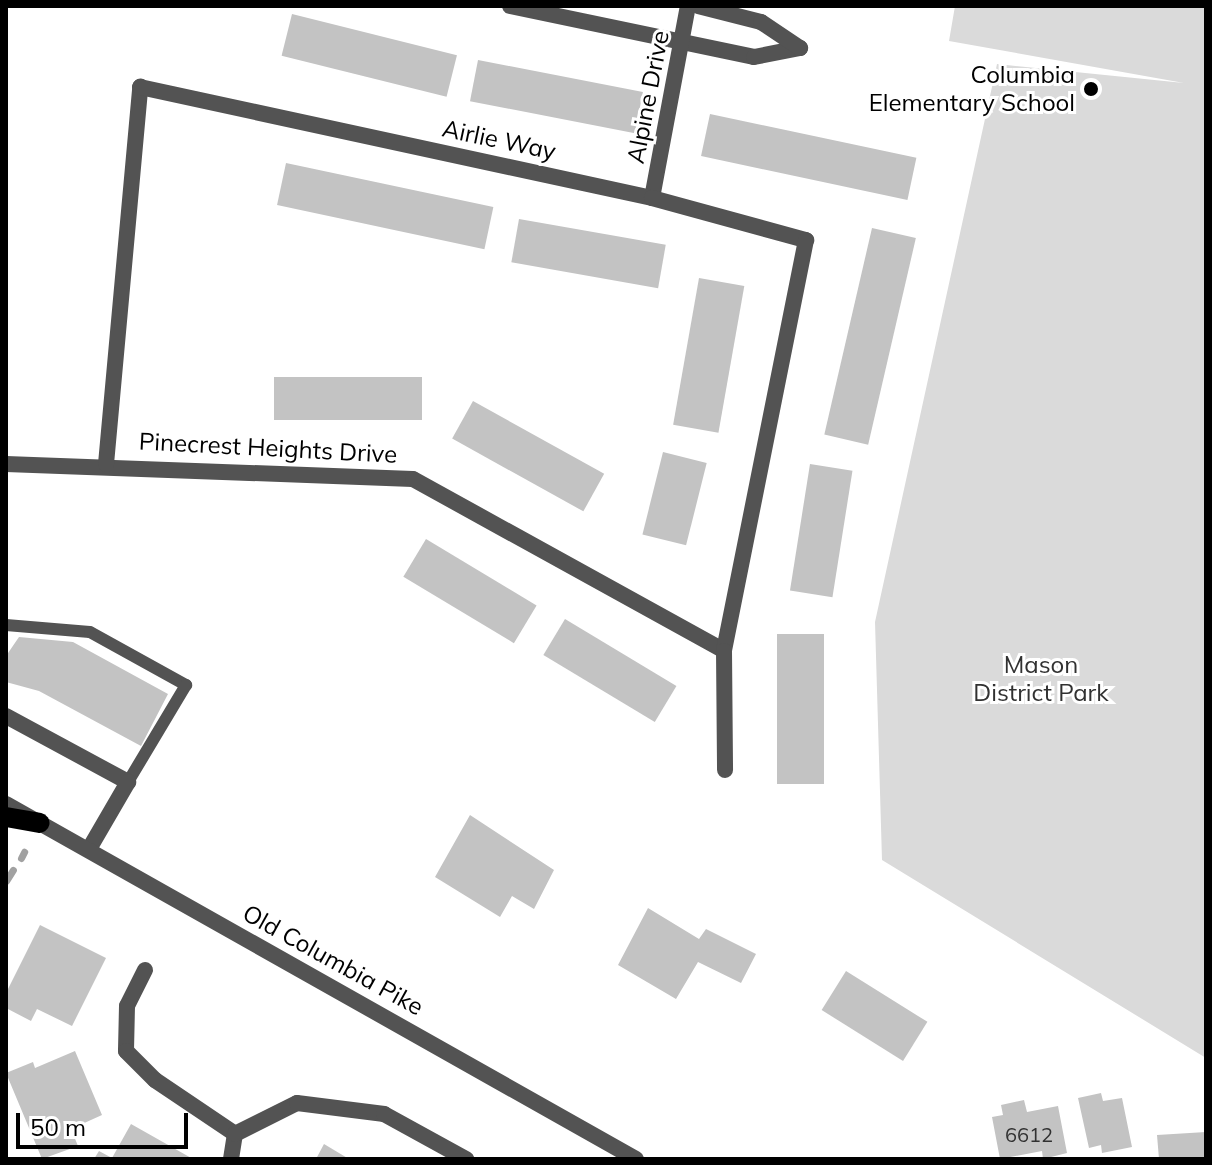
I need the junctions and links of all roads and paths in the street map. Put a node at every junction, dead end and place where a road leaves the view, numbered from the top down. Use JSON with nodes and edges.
{"nodes":[{"id":1,"x":510,"y":6,"type":"edge"},
{"id":2,"x":688,"y":6,"type":"edge"},
{"id":3,"x":698,"y":6,"type":"edge"},
{"id":4,"x":683,"y":45,"type":"junction"},
{"id":5,"x":652,"y":198,"type":"junction"},
{"id":6,"x":6,"y":464,"type":"edge"},
{"id":7,"x":106,"y":464,"type":"junction"},
{"id":8,"x":6,"y":625,"type":"edge"},
{"id":9,"x":724,"y":651,"type":"junction"},
{"id":10,"x":6,"y":716,"type":"edge"},
{"id":11,"x":725,"y":770,"type":"dead end"},
{"id":12,"x":128,"y":782,"type":"junction"},
{"id":13,"x":6,"y":804,"type":"edge"},
{"id":14,"x":6,"y":817,"type":"edge"},
{"id":15,"x":39,"y":823,"type":"junction"},
{"id":16,"x":89,"y":849,"type":"junction"},
{"id":17,"x":145,"y":970,"type":"dead end"},
{"id":18,"x":235,"y":1134,"type":"junction"},
{"id":19,"x":231,"y":1159,"type":"edge"},
{"id":20,"x":466,"y":1159,"type":"edge"},
{"id":21,"x":636,"y":1159,"type":"edge"}],
"edges":[{"from":1,"to":4,"type":"street"},
{"from":2,"to":4,"type":"street","name":"Alpine Drive"},
{"from":3,"to":4,"type":"street"},
{"from":4,"to":5,"type":"street","name":"Alpine Drive"},
{"from":5,"to":7,"type":"street","name":"Airlie Way"},
{"from":5,"to":9,"type":"street","name":"Airlie Way"},
{"from":6,"to":7,"type":"street","name":"Pinecrest Heights Drive"},
{"from":7,"to":9,"type":"street","name":"Pinecrest Heights Drive"},
{"from":8,"to":12,"type":"lane"},
{"from":9,"to":11,"type":"street"},
{"from":10,"to":12,"type":"street"},
{"from":12,"to":16,"type":"street"},
{"from":13,"to":15,"type":"street","name":"Old Columbia Pike"},
{"from":14,"to":15,"type":"main road"},
{"from":15,"to":16,"type":"street","name":"Old Columbia Pike"},
{"from":16,"to":21,"type":"street","name":"Old Columbia Pike"},
{"from":17,"to":18,"type":"street"},
{"from":18,"to":19,"type":"street"},
{"from":18,"to":20,"type":"street"}]}
